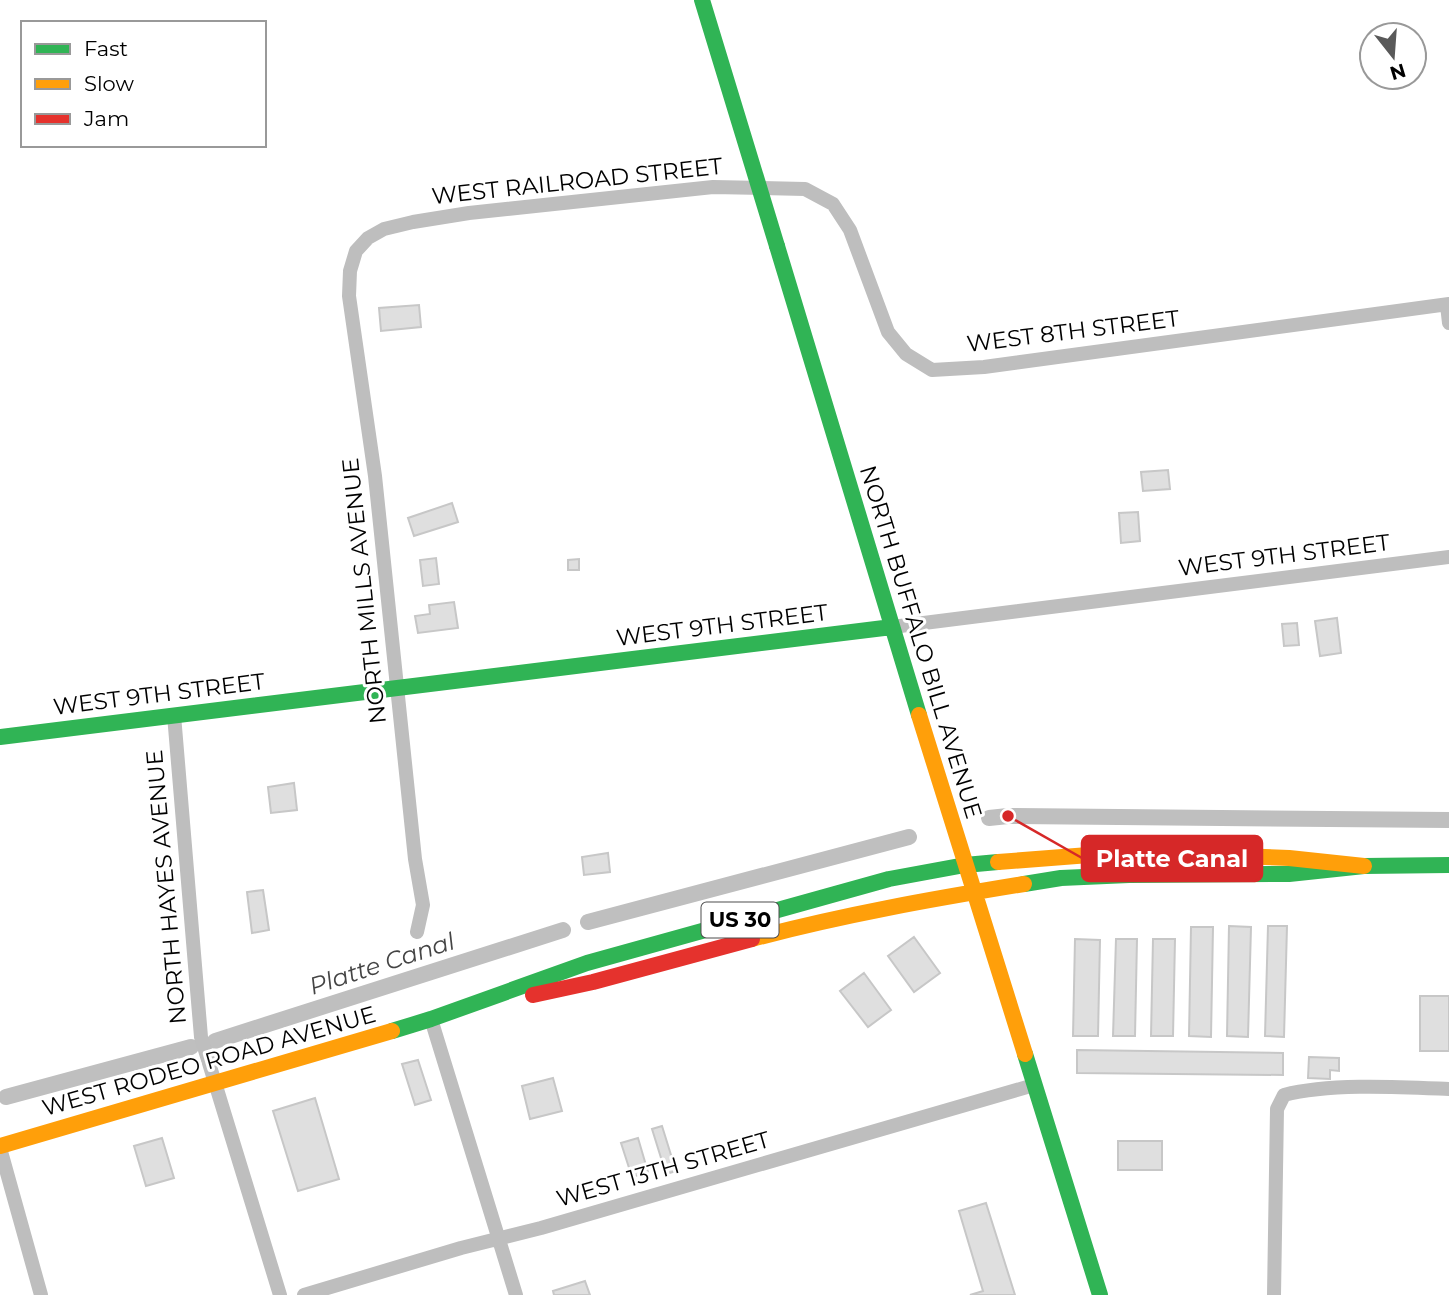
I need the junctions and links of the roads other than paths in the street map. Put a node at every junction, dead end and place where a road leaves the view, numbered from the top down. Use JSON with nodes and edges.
{"nodes":[{"id":1,"x":702,"y":0,"type":"edge"},
{"id":2,"x":805,"y":188,"type":"joint"},
{"id":3,"x":360,"y":246,"type":"joint"},
{"id":4,"x":1448,"y":304,"type":"edge"},
{"id":5,"x":1449,"y":323,"type":"edge"},
{"id":6,"x":1449,"y":557,"type":"edge"},
{"id":7,"x":892,"y":627,"type":"junction"},
{"id":8,"x":397,"y":688,"type":"junction"},
{"id":9,"x":174,"y":715,"type":"junction"},
{"id":10,"x":0,"y":737,"type":"edge"},
{"id":11,"x":965,"y":865,"type":"junction"},
{"id":12,"x":1449,"y":865,"type":"edge"},
{"id":13,"x":1364,"y":866,"type":"junction"},
{"id":14,"x":974,"y":892,"type":"junction"},
{"id":15,"x":417,"y":932,"type":"dead end"},
{"id":16,"x":431,"y":1019,"type":"junction"},
{"id":17,"x":214,"y":1084,"type":"junction"},
{"id":18,"x":1034,"y":1085,"type":"junction"},
{"id":19,"x":1449,"y":1089,"type":"edge"},
{"id":20,"x":0,"y":1147,"type":"edge"},
{"id":21,"x":499,"y":1238,"type":"junction"},
{"id":22,"x":41,"y":1295,"type":"edge"},
{"id":23,"x":280,"y":1295,"type":"edge"},
{"id":24,"x":304,"y":1295,"type":"edge"},
{"id":25,"x":516,"y":1295,"type":"edge"},
{"id":26,"x":1100,"y":1295,"type":"edge"},
{"id":27,"x":1274,"y":1295,"type":"edge"}],
"edges":[{"from":1,"to":7,"type":"main road","name":"NORTH BUFFALO BILL AVENUE","bridge":true},
{"from":2,"to":3,"type":"street","name":"WEST RAILROAD STREET"},
{"from":2,"to":4,"type":"street","name":"WEST 8TH STREET"},
{"from":3,"to":8,"type":"street","name":"NORTH MILLS AVENUE"},
{"from":4,"to":5,"type":"street"},
{"from":6,"to":7,"type":"street","name":"WEST 9TH STREET"},
{"from":7,"to":8,"type":"main road","name":"WEST 9TH STREET"},
{"from":7,"to":11,"type":"main road","name":"NORTH BUFFALO BILL AVENUE"},
{"from":8,"to":9,"type":"main road","name":"WEST 9TH STREET"},
{"from":8,"to":15,"type":"street","name":"NORTH MILLS AVENUE"},
{"from":9,"to":10,"type":"main road","name":"WEST 9TH STREET"},
{"from":9,"to":17,"type":"street","name":"NORTH HAYES AVENUE"},
{"from":11,"to":13,"type":"main road","name":"WEST RODEO ROAD AVENUE","number":"US 30"},
{"from":11,"to":14,"type":"main road","name":"NORTH BUFFALO BILL AVENUE"},
{"from":11,"to":16,"type":"main road","name":"WEST RODEO ROAD AVENUE","number":"US 30"},
{"from":12,"to":13,"type":"main road","name":"WEST RODEO ROAD AVENUE","number":"US 30"},
{"from":13,"to":14,"type":"main road","name":"WEST RODEO ROAD AVENUE","number":"US 30"},
{"from":14,"to":16,"type":"main road","name":"WEST RODEO ROAD AVENUE","number":"US 30"},
{"from":14,"to":18,"type":"main road","name":"NORTH BUFFALO BILL AVENUE"},
{"from":16,"to":17,"type":"main road","name":"WEST RODEO ROAD AVENUE","number":"US 30"},
{"from":16,"to":21,"type":"street"},
{"from":17,"to":20,"type":"main road","name":"WEST RODEO ROAD AVENUE","number":"US 30"},
{"from":17,"to":23,"type":"street","name":"NORTH HAYES AVENUE"},
{"from":18,"to":21,"type":"street","name":"WEST 13TH STREET"},
{"from":18,"to":26,"type":"main road","name":"NORTH BUFFALO BILL AVENUE"},
{"from":19,"to":27,"type":"street"},
{"from":20,"to":22,"type":"street"},
{"from":21,"to":24,"type":"street","name":"WEST 13TH STREET"},
{"from":21,"to":25,"type":"street"}]}
